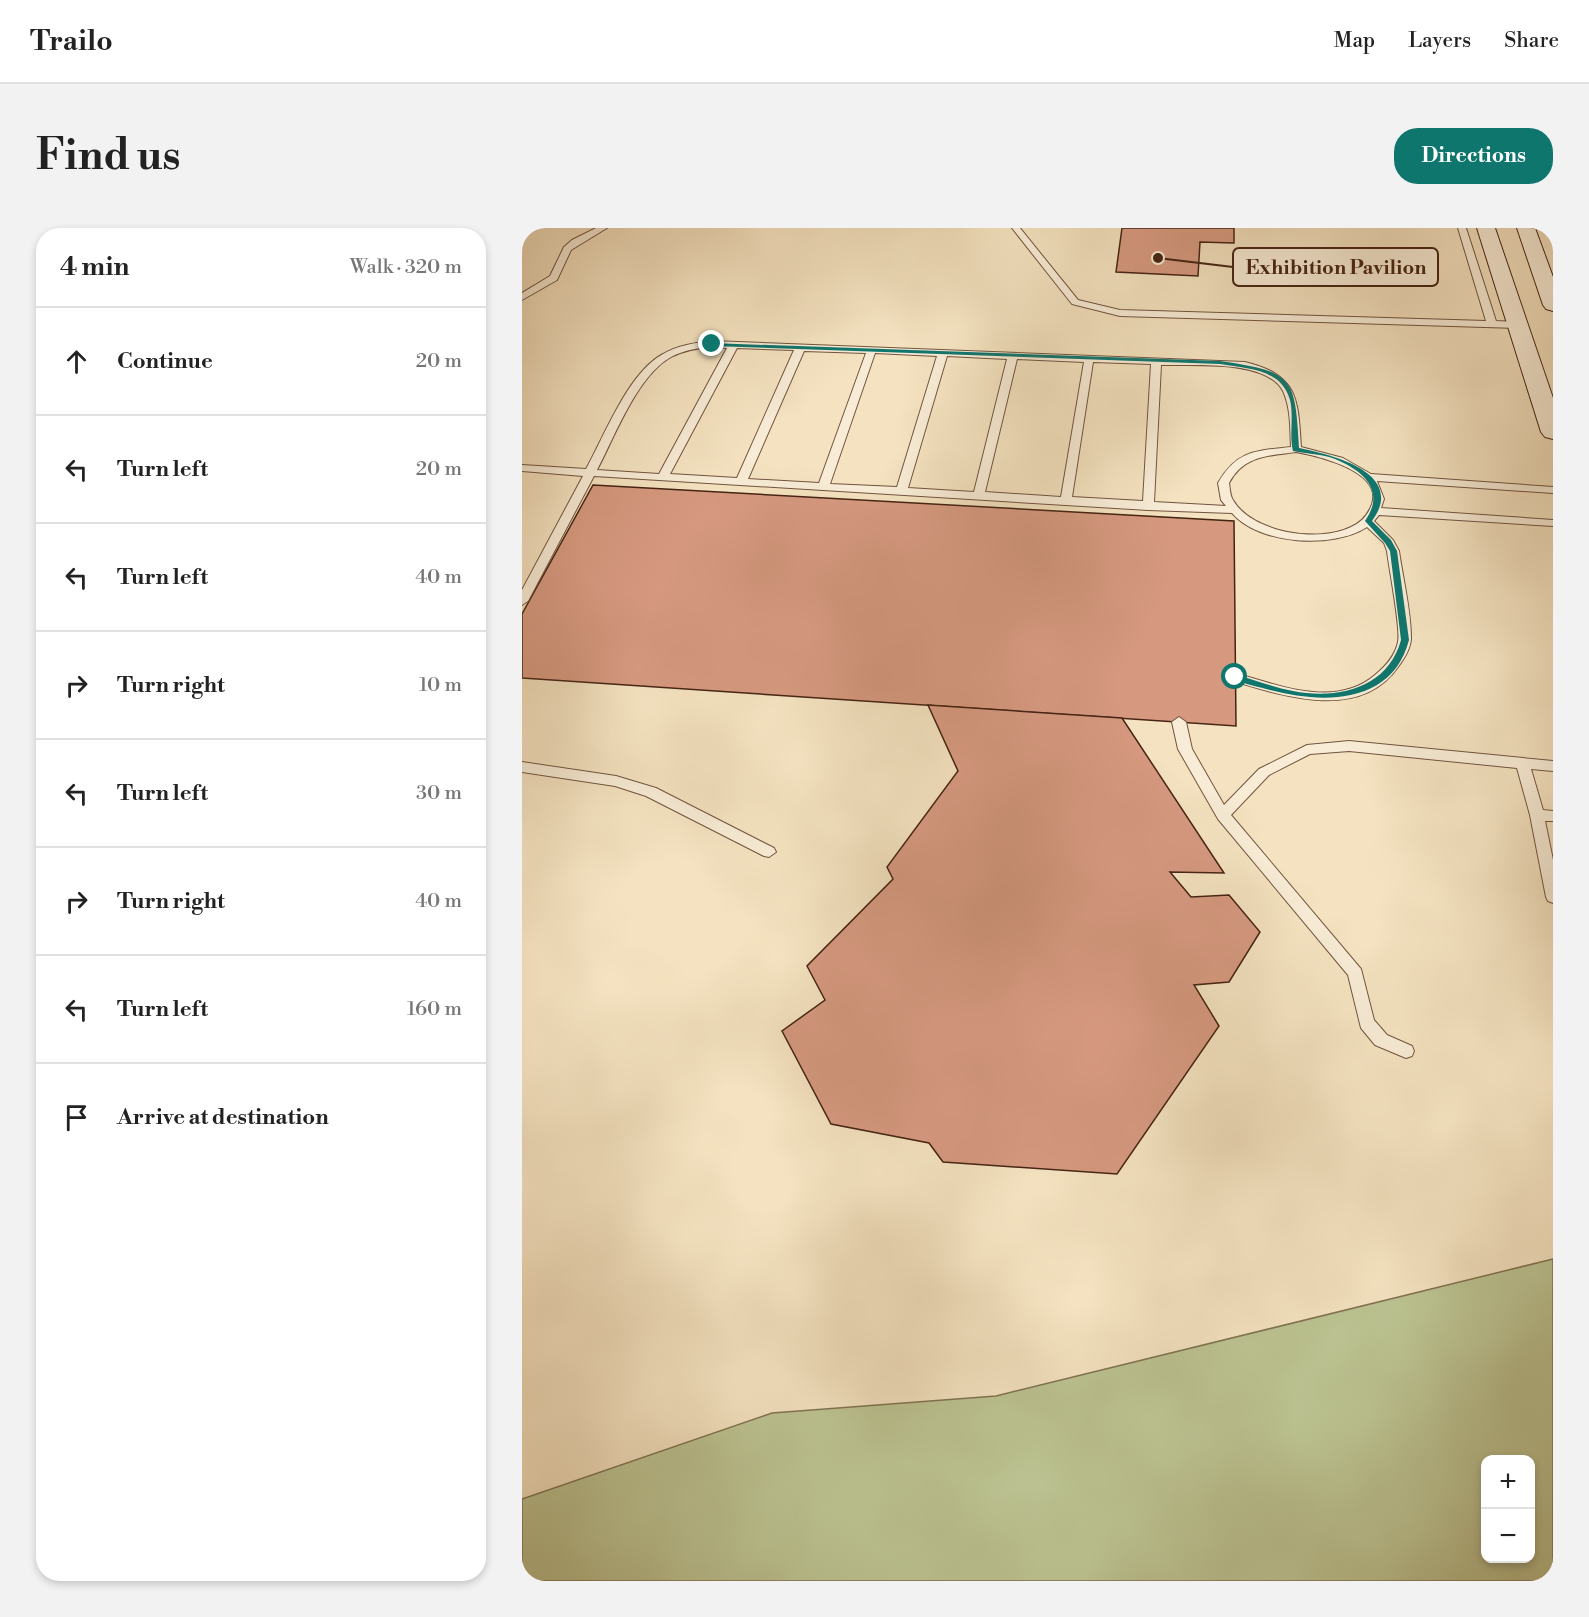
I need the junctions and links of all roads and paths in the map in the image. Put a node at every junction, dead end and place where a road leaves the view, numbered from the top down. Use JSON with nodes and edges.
{"nodes":[{"id":1,"x":603,"y":228,"type":"edge"},
{"id":2,"x":1016,"y":228,"type":"edge"},
{"id":3,"x":1462,"y":228,"type":"edge"},
{"id":4,"x":1486,"y":228,"type":"edge"},
{"id":5,"x":1526,"y":228,"type":"edge"},
{"id":6,"x":522,"y":297,"type":"edge"},
{"id":7,"x":1553,"y":305,"type":"edge"},
{"id":8,"x":1492,"y":324,"type":"junction"},
{"id":9,"x":1518,"y":325,"type":"junction"},
{"id":10,"x":734,"y":344,"type":"junction"},
{"id":11,"x":801,"y":346,"type":"junction"},
{"id":12,"x":872,"y":349,"type":"junction"},
{"id":13,"x":943,"y":352,"type":"junction"},
{"id":14,"x":1012,"y":355,"type":"junction"},
{"id":15,"x":1089,"y":359,"type":"junction"},
{"id":16,"x":1156,"y":361,"type":"junction"},
{"id":17,"x":1553,"y":432,"type":"edge"},
{"id":18,"x":1296,"y":449,"type":"junction"},
{"id":19,"x":522,"y":468,"type":"edge"},
{"id":20,"x":590,"y":473,"type":"junction"},
{"id":21,"x":663,"y":477,"type":"junction"},
{"id":22,"x":1368,"y":477,"type":"junction"},
{"id":23,"x":741,"y":482,"type":"junction"},
{"id":24,"x":823,"y":487,"type":"junction"},
{"id":25,"x":1553,"y":490,"type":"edge"},
{"id":26,"x":901,"y":492,"type":"junction"},
{"id":27,"x":979,"y":496,"type":"junction"},
{"id":28,"x":1066,"y":502,"type":"junction"},
{"id":29,"x":1148,"y":507,"type":"junction"},
{"id":30,"x":1232,"y":510,"type":"junction"},
{"id":31,"x":1372,"y":516,"type":"junction"},
{"id":32,"x":1553,"y":522,"type":"edge"},
{"id":33,"x":522,"y":601,"type":"edge"},
{"id":34,"x":1235,"y":677,"type":"dead end"},
{"id":35,"x":1179,"y":722,"type":"dead end"},
{"id":36,"x":1523,"y":764,"type":"junction"},
{"id":37,"x":1553,"y":766,"type":"edge"},
{"id":38,"x":522,"y":767,"type":"edge"},
{"id":39,"x":1223,"y":815,"type":"junction"},
{"id":40,"x":1536,"y":816,"type":"junction"},
{"id":41,"x":1553,"y":816,"type":"edge"},
{"id":42,"x":769,"y":852,"type":"dead end"},
{"id":43,"x":1553,"y":897,"type":"edge"},
{"id":44,"x":1406,"y":1051,"type":"dead end"}],
"edges":[{"from":1,"to":6,"type":"lane"},
{"from":2,"to":8,"type":"lane"},
{"from":3,"to":8,"type":"lane"},
{"from":4,"to":9,"type":"main road"},
{"from":5,"to":7,"type":"main road"},
{"from":8,"to":9,"type":"lane"},
{"from":9,"to":17,"type":"main road"},
{"from":10,"to":11,"type":"lane"},
{"from":10,"to":20,"type":"lane"},
{"from":10,"to":21,"type":"lane"},
{"from":11,"to":12,"type":"lane"},
{"from":11,"to":23,"type":"lane"},
{"from":12,"to":13,"type":"lane"},
{"from":12,"to":24,"type":"lane"},
{"from":13,"to":14,"type":"lane"},
{"from":13,"to":26,"type":"lane"},
{"from":14,"to":15,"type":"lane"},
{"from":14,"to":27,"type":"lane"},
{"from":15,"to":16,"type":"lane"},
{"from":15,"to":28,"type":"lane"},
{"from":16,"to":18,"type":"lane"},
{"from":16,"to":29,"type":"lane"},
{"from":18,"to":22,"type":"lane"},
{"from":18,"to":30,"type":"lane"},
{"from":19,"to":20,"type":"lane"},
{"from":20,"to":21,"type":"lane"},
{"from":20,"to":33,"type":"lane"},
{"from":21,"to":23,"type":"lane"},
{"from":22,"to":25,"type":"lane"},
{"from":22,"to":31,"type":"lane"},
{"from":23,"to":24,"type":"lane"},
{"from":24,"to":26,"type":"lane"},
{"from":26,"to":27,"type":"lane"},
{"from":27,"to":28,"type":"lane"},
{"from":28,"to":29,"type":"lane"},
{"from":29,"to":30,"type":"lane"},
{"from":30,"to":31,"type":"lane"},
{"from":31,"to":32,"type":"lane"},
{"from":31,"to":34,"type":"lane"},
{"from":35,"to":39,"type":"lane"},
{"from":36,"to":37,"type":"lane"},
{"from":36,"to":39,"type":"lane"},
{"from":36,"to":40,"type":"lane"},
{"from":38,"to":42,"type":"lane"},
{"from":39,"to":44,"type":"lane"},
{"from":40,"to":41,"type":"lane"},
{"from":40,"to":43,"type":"lane"}]}
